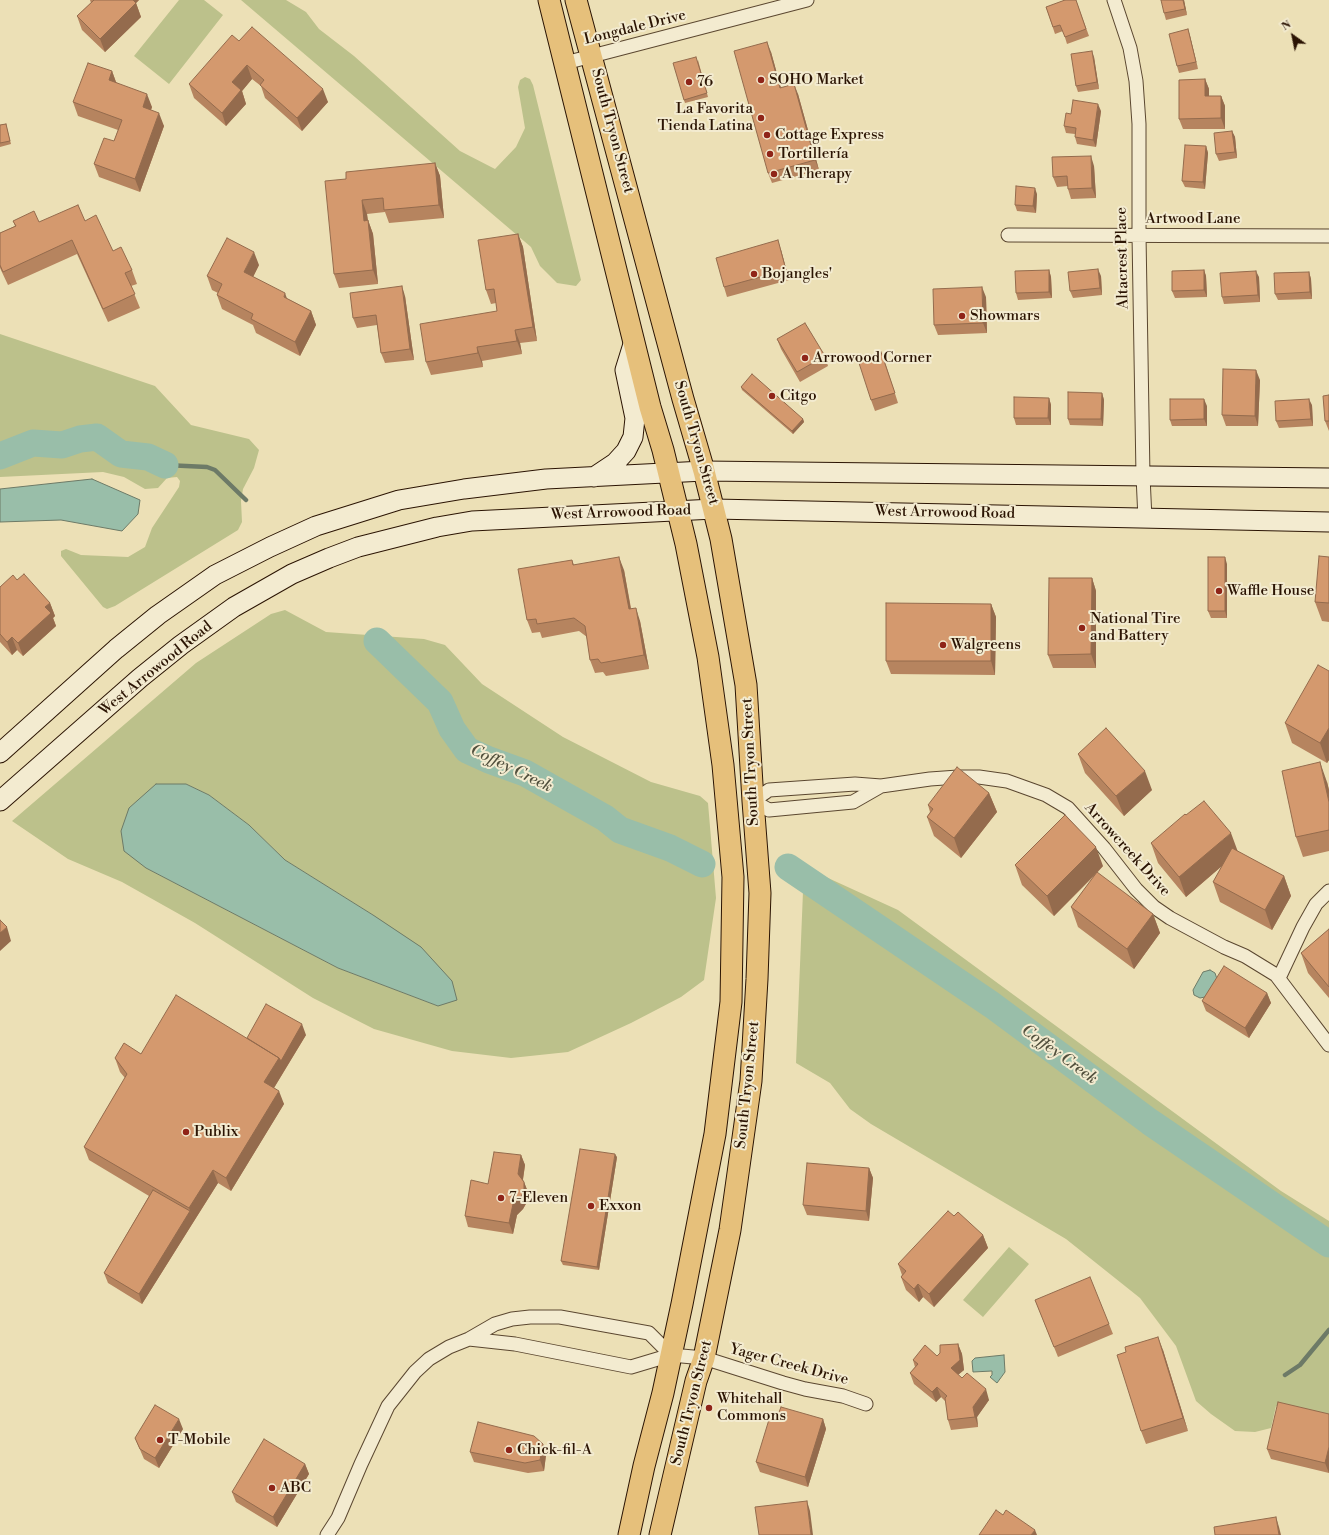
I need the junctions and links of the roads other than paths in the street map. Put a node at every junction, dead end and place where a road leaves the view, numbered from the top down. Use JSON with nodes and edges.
{"nodes":[{"id":1,"x":549,"y":0,"type":"edge"},
{"id":2,"x":576,"y":0,"type":"edge"},
{"id":3,"x":807,"y":0,"type":"edge"},
{"id":4,"x":1114,"y":0,"type":"edge"},
{"id":5,"x":592,"y":56,"type":"junction"},
{"id":6,"x":565,"y":63,"type":"junction"},
{"id":7,"x":1008,"y":235,"type":"dead end"},
{"id":8,"x":1139,"y":235,"type":"junction"},
{"id":9,"x":1329,"y":236,"type":"edge"},
{"id":10,"x":634,"y":341,"type":"junction"},
{"id":11,"x":704,"y":471,"type":"junction"},
{"id":12,"x":669,"y":474,"type":"junction"},
{"id":13,"x":1142,"y":476,"type":"junction"},
{"id":14,"x":594,"y":477,"type":"junction"},
{"id":15,"x":1329,"y":478,"type":"edge"},
{"id":16,"x":714,"y":509,"type":"junction"},
{"id":17,"x":678,"y":511,"type":"junction"},
{"id":18,"x":1145,"y":519,"type":"junction"},
{"id":19,"x":1329,"y":522,"type":"edge"},
{"id":20,"x":0,"y":753,"type":"edge"},
{"id":21,"x":881,"y":786,"type":"junction"},
{"id":22,"x":0,"y":801,"type":"edge"},
{"id":23,"x":753,"y":801,"type":"junction"},
{"id":24,"x":1329,"y":891,"type":"edge"},
{"id":25,"x":1279,"y":978,"type":"junction"},
{"id":26,"x":1329,"y":1045,"type":"edge"},
{"id":27,"x":469,"y":1339,"type":"junction"},
{"id":28,"x":671,"y":1355,"type":"junction"},
{"id":29,"x":704,"y":1358,"type":"junction"},
{"id":30,"x":866,"y":1404,"type":"dead end"},
{"id":31,"x":327,"y":1535,"type":"edge"},
{"id":32,"x":629,"y":1535,"type":"edge"},
{"id":33,"x":660,"y":1535,"type":"edge"}],
"edges":[{"from":1,"to":6,"type":"main road","name":"South Tryon Street"},
{"from":2,"to":5,"type":"main road","name":"South Tryon Street"},
{"from":3,"to":5,"type":"street","name":"Longdale Drive"},
{"from":4,"to":8,"type":"street","name":"Altacrest Place"},
{"from":5,"to":6,"type":"street","name":"Longdale Drive"},
{"from":5,"to":11,"type":"main road","name":"South Tryon Street"},
{"from":6,"to":10,"type":"main road","name":"South Tryon Street"},
{"from":7,"to":8,"type":"street","name":"Artwood Lane"},
{"from":8,"to":9,"type":"street","name":"Artwood Lane"},
{"from":8,"to":13,"type":"street","name":"Altacrest Place"},
{"from":10,"to":12,"type":"main road","name":"South Tryon Street"},
{"from":10,"to":14,"type":"main road"},
{"from":11,"to":12,"type":"main road"},
{"from":11,"to":13,"type":"main road"},
{"from":11,"to":16,"type":"main road","name":"South Tryon Street"},
{"from":12,"to":14,"type":"main road"},
{"from":12,"to":17,"type":"main road","name":"South Tryon Street"},
{"from":13,"to":15,"type":"main road"},
{"from":13,"to":18,"type":"street","name":"Altacrest Place"},
{"from":14,"to":20,"type":"main road"},
{"from":16,"to":17,"type":"main road","name":"West Arrowood Road"},
{"from":16,"to":18,"type":"main road","name":"West Arrowood Road"},
{"from":16,"to":23,"type":"main road","name":"South Tryon Street"},
{"from":17,"to":22,"type":"main road","name":"West Arrowood Road"},
{"from":17,"to":28,"type":"main road","name":"South Tryon Street"},
{"from":18,"to":19,"type":"main road","name":"West Arrowood Road"},
{"from":21,"to":23,"type":"street","name":"Arrowcreek Drive"},
{"from":21,"to":23,"type":"street","name":"Arrowcreek Drive"},
{"from":21,"to":25,"type":"street","name":"Arrowcreek Drive"},
{"from":23,"to":29,"type":"main road","name":"South Tryon Street"},
{"from":24,"to":25,"type":"street"},
{"from":25,"to":26,"type":"street","name":"Arrowcreek Drive"},
{"from":27,"to":28,"type":"street"},
{"from":27,"to":28,"type":"street"},
{"from":27,"to":31,"type":"street"},
{"from":28,"to":29,"type":"street","name":"Yager Creek Drive"},
{"from":28,"to":32,"type":"main road","name":"South Tryon Street"},
{"from":29,"to":30,"type":"street","name":"Yager Creek Drive"},
{"from":29,"to":33,"type":"main road","name":"South Tryon Street"}]}
